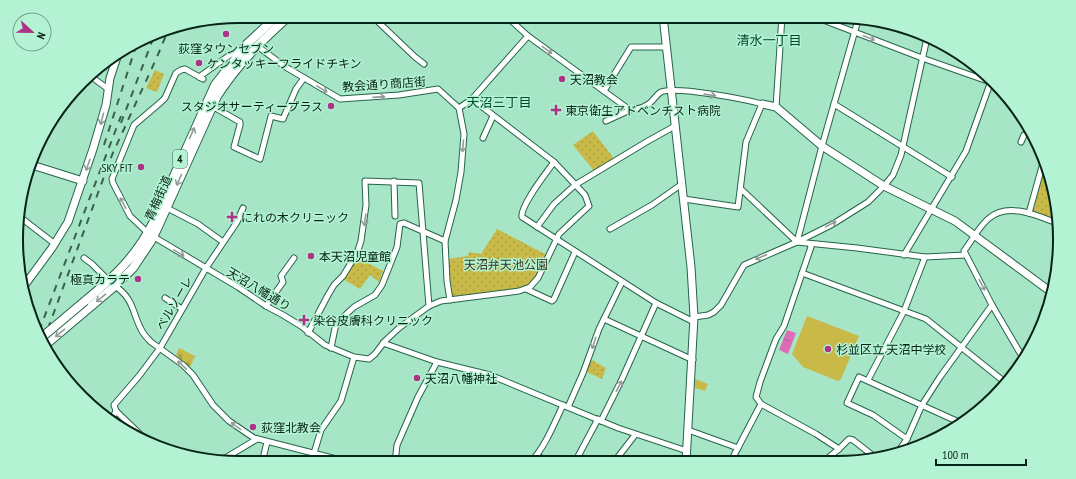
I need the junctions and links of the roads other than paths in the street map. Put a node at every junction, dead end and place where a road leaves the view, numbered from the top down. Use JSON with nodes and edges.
{"nodes":[{"id":1,"x":282,"y":23,"type":"edge"},
{"id":2,"x":379,"y":23,"type":"edge"},
{"id":3,"x":514,"y":23,"type":"edge"},
{"id":4,"x":664,"y":23,"type":"edge"},
{"id":5,"x":782,"y":23,"type":"edge"},
{"id":6,"x":831,"y":23,"type":"edge"},
{"id":7,"x":268,"y":24,"type":"edge"},
{"id":8,"x":857,"y":24,"type":"edge"},
{"id":9,"x":854,"y":32,"type":"junction"},
{"id":10,"x":528,"y":36,"type":"junction"},
{"id":11,"x":926,"y":42,"type":"edge"},
{"id":12,"x":257,"y":46,"type":"junction"},
{"id":13,"x":245,"y":47,"type":"junction"},
{"id":14,"x":667,"y":48,"type":"junction"},
{"id":15,"x":922,"y":58,"type":"junction"},
{"id":16,"x":116,"y":62,"type":"edge"},
{"id":17,"x":424,"y":64,"type":"dead end"},
{"id":18,"x":304,"y":78,"type":"junction"},
{"id":19,"x":980,"y":78,"type":"edge"},
{"id":20,"x":94,"y":79,"type":"edge"},
{"id":21,"x":990,"y":86,"type":"edge"},
{"id":22,"x":108,"y":89,"type":"junction"},
{"id":23,"x":671,"y":91,"type":"junction"},
{"id":24,"x":604,"y":92,"type":"junction"},
{"id":25,"x":472,"y":98,"type":"junction"},
{"id":26,"x":762,"y":104,"type":"junction"},
{"id":27,"x":834,"y":104,"type":"junction"},
{"id":28,"x":212,"y":106,"type":"junction"},
{"id":29,"x":455,"y":106,"type":"junction"},
{"id":30,"x":776,"y":107,"type":"junction"},
{"id":31,"x":630,"y":110,"type":"junction"},
{"id":32,"x":493,"y":116,"type":"junction"},
{"id":33,"x":606,"y":122,"type":"dead end"},
{"id":34,"x":675,"y":126,"type":"junction"},
{"id":35,"x":1024,"y":136,"type":"dead end"},
{"id":36,"x":483,"y":138,"type":"dead end"},
{"id":37,"x":1022,"y":142,"type":"dead end"},
{"id":38,"x":822,"y":146,"type":"junction"},
{"id":39,"x":904,"y":146,"type":"junction"},
{"id":40,"x":554,"y":162,"type":"junction"},
{"id":41,"x":36,"y":165,"type":"edge"},
{"id":42,"x":1041,"y":169,"type":"edge"},
{"id":43,"x":952,"y":177,"type":"junction"},
{"id":44,"x":83,"y":181,"type":"junction"},
{"id":45,"x":394,"y":181,"type":"junction"},
{"id":46,"x":682,"y":184,"type":"junction"},
{"id":47,"x":575,"y":185,"type":"junction"},
{"id":48,"x":884,"y":186,"type":"junction"},
{"id":49,"x":741,"y":189,"type":"junction"},
{"id":50,"x":684,"y":200,"type":"junction"},
{"id":51,"x":166,"y":208,"type":"junction"},
{"id":52,"x":243,"y":208,"type":"dead end"},
{"id":53,"x":931,"y":209,"type":"junction"},
{"id":54,"x":1029,"y":213,"type":"junction"},
{"id":55,"x":395,"y":216,"type":"dead end"},
{"id":56,"x":24,"y":220,"type":"edge"},
{"id":57,"x":1053,"y":222,"type":"edge"},
{"id":58,"x":537,"y":227,"type":"junction"},
{"id":59,"x":610,"y":229,"type":"dead end"},
{"id":60,"x":422,"y":231,"type":"junction"},
{"id":61,"x":150,"y":235,"type":"junction"},
{"id":62,"x":975,"y":236,"type":"junction"},
{"id":63,"x":556,"y":239,"type":"junction"},
{"id":64,"x":445,"y":241,"type":"junction"},
{"id":65,"x":223,"y":242,"type":"junction"},
{"id":66,"x":796,"y":242,"type":"junction"},
{"id":67,"x":55,"y":244,"type":"junction"},
{"id":68,"x":810,"y":244,"type":"junction"},
{"id":69,"x":575,"y":252,"type":"junction"},
{"id":70,"x":965,"y":253,"type":"junction"},
{"id":71,"x":904,"y":254,"type":"junction"},
{"id":72,"x":926,"y":257,"type":"junction"},
{"id":73,"x":84,"y":258,"type":"dead end"},
{"id":74,"x":294,"y":258,"type":"dead end"},
{"id":75,"x":206,"y":268,"type":"junction"},
{"id":76,"x":802,"y":273,"type":"junction"},
{"id":77,"x":27,"y":282,"type":"edge"},
{"id":78,"x":622,"y":282,"type":"junction"},
{"id":79,"x":112,"y":284,"type":"junction"},
{"id":80,"x":526,"y":289,"type":"junction"},
{"id":81,"x":1047,"y":289,"type":"edge"},
{"id":82,"x":165,"y":298,"type":"dead end"},
{"id":83,"x":450,"y":300,"type":"junction"},
{"id":84,"x":656,"y":303,"type":"junction"},
{"id":85,"x":992,"y":305,"type":"junction"},
{"id":86,"x":266,"y":306,"type":"junction"},
{"id":87,"x":429,"y":306,"type":"junction"},
{"id":88,"x":182,"y":309,"type":"junction"},
{"id":89,"x":904,"y":311,"type":"junction"},
{"id":90,"x":604,"y":319,"type":"junction"},
{"id":91,"x":694,"y":320,"type":"junction"},
{"id":92,"x":308,"y":333,"type":"junction"},
{"id":93,"x":45,"y":335,"type":"edge"},
{"id":94,"x":641,"y":337,"type":"junction"},
{"id":95,"x":49,"y":342,"type":"edge"},
{"id":96,"x":383,"y":343,"type":"junction"},
{"id":97,"x":160,"y":348,"type":"junction"},
{"id":98,"x":331,"y":348,"type":"junction"},
{"id":99,"x":961,"y":348,"type":"junction"},
{"id":100,"x":1021,"y":354,"type":"edge"},
{"id":101,"x":354,"y":357,"type":"junction"},
{"id":102,"x":693,"y":360,"type":"junction"},
{"id":103,"x":437,"y":362,"type":"junction"},
{"id":104,"x":1001,"y":379,"type":"edge"},
{"id":105,"x":868,"y":380,"type":"junction"},
{"id":106,"x":761,"y":404,"type":"junction"},
{"id":107,"x":922,"y":405,"type":"junction"},
{"id":108,"x":566,"y":406,"type":"junction"},
{"id":109,"x":116,"y":411,"type":"junction"},
{"id":110,"x":114,"y":416,"type":"edge"},
{"id":111,"x":599,"y":420,"type":"junction"},
{"id":112,"x":956,"y":420,"type":"edge"},
{"id":113,"x":135,"y":429,"type":"edge"},
{"id":114,"x":688,"y":430,"type":"junction"},
{"id":115,"x":635,"y":434,"type":"junction"},
{"id":116,"x":257,"y":439,"type":"junction"},
{"id":117,"x":907,"y":440,"type":"junction"},
{"id":118,"x":267,"y":442,"type":"junction"},
{"id":119,"x":902,"y":446,"type":"edge"},
{"id":120,"x":738,"y":448,"type":"junction"},
{"id":121,"x":839,"y":449,"type":"junction"},
{"id":122,"x":687,"y":451,"type":"junction"},
{"id":123,"x":314,"y":453,"type":"junction"},
{"id":124,"x":870,"y":453,"type":"edge"},
{"id":125,"x":229,"y":456,"type":"edge"},
{"id":126,"x":264,"y":456,"type":"edge"},
{"id":127,"x":313,"y":456,"type":"edge"},
{"id":128,"x":325,"y":456,"type":"edge"},
{"id":129,"x":396,"y":456,"type":"edge"},
{"id":130,"x":537,"y":456,"type":"edge"},
{"id":131,"x":578,"y":456,"type":"edge"},
{"id":132,"x":618,"y":456,"type":"edge"},
{"id":133,"x":687,"y":456,"type":"edge"},
{"id":134,"x":734,"y":456,"type":"edge"},
{"id":135,"x":830,"y":456,"type":"edge"}],
"edges":[{"from":1,"to":12,"type":"main road","name":"青梅街道","number":"4"},
{"from":2,"to":17,"type":"street"},
{"from":3,"to":10,"type":"street"},
{"from":4,"to":14,"type":"street"},
{"from":5,"to":30,"type":"street"},
{"from":6,"to":9,"type":"street"},
{"from":7,"to":13,"type":"main road","name":"青梅街道","number":"4"},
{"from":8,"to":9,"type":"street"},
{"from":9,"to":15,"type":"street","one_way":true},
{"from":9,"to":27,"type":"street"},
{"from":10,"to":24,"type":"street","one_way":true},
{"from":10,"to":25,"type":"street"},
{"from":11,"to":15,"type":"street"},
{"from":12,"to":13,"type":"street","name":"教会通り商店街"},
{"from":12,"to":18,"type":"street","name":"教会通り商店街"},
{"from":12,"to":28,"type":"main road","name":"青梅街道","number":"4"},
{"from":61,"to":13,"type":"main road","name":"青梅街道","number":"4","one_way":true},
{"from":61,"to":13,"type":"street","name":"天沼八幡通り","one_way":true},
{"from":14,"to":23,"type":"street"},
{"from":14,"to":24,"type":"street"},
{"from":15,"to":19,"type":"street"},
{"from":15,"to":39,"type":"street"},
{"from":16,"to":22,"type":"street"},
{"from":18,"to":28,"type":"street"},
{"from":18,"to":29,"type":"street","name":"教会通り商店街","one_way":true},
{"from":20,"to":22,"type":"street"},
{"from":21,"to":43,"type":"street"},
{"from":22,"to":44,"type":"street","one_way":true},
{"from":23,"to":26,"type":"street","one_way":true},
{"from":23,"to":31,"type":"street"},
{"from":23,"to":34,"type":"street"},
{"from":24,"to":31,"type":"street"},
{"from":25,"to":29,"type":"street"},
{"from":25,"to":32,"type":"street"},
{"from":26,"to":30,"type":"street"},
{"from":26,"to":49,"type":"street"},
{"from":27,"to":38,"type":"street"},
{"from":27,"to":39,"type":"street"},
{"from":28,"to":51,"type":"main road","name":"青梅街道","number":"4","one_way":true},
{"from":29,"to":64,"type":"street","one_way":true},
{"from":30,"to":38,"type":"street"},
{"from":31,"to":33,"type":"street"},
{"from":32,"to":36,"type":"street"},
{"from":32,"to":40,"type":"street"},
{"from":34,"to":46,"type":"street"},
{"from":34,"to":47,"type":"street"},
{"from":35,"to":37,"type":"street"},
{"from":38,"to":48,"type":"street"},
{"from":38,"to":66,"type":"street"},
{"from":39,"to":43,"type":"street"},
{"from":39,"to":48,"type":"street"},
{"from":40,"to":47,"type":"street"},
{"from":40,"to":58,"type":"street"},
{"from":41,"to":44,"type":"street"},
{"from":42,"to":54,"type":"street"},
{"from":43,"to":53,"type":"street"},
{"from":44,"to":67,"type":"street"},
{"from":45,"to":55,"type":"street"},
{"from":45,"to":60,"type":"street"},
{"from":45,"to":92,"type":"street","one_way":true},
{"from":46,"to":50,"type":"street"},
{"from":46,"to":59,"type":"street"},
{"from":47,"to":58,"type":"street"},
{"from":47,"to":63,"type":"street"},
{"from":48,"to":53,"type":"street"},
{"from":66,"to":48,"type":"street","one_way":true},
{"from":49,"to":50,"type":"street"},
{"from":49,"to":66,"type":"street"},
{"from":50,"to":91,"type":"street"},
{"from":51,"to":61,"type":"main road","name":"青梅街道","number":"4"},
{"from":51,"to":65,"type":"street"},
{"from":52,"to":65,"type":"street","name":"ベルソーレ"},
{"from":53,"to":62,"type":"street"},
{"from":53,"to":71,"type":"street"},
{"from":54,"to":57,"type":"street"},
{"from":54,"to":62,"type":"street"},
{"from":56,"to":67,"type":"street"},
{"from":58,"to":63,"type":"street"},
{"from":60,"to":64,"type":"street"},
{"from":60,"to":87,"type":"street"},
{"from":60,"to":98,"type":"street"},
{"from":61,"to":75,"type":"street","name":"天沼八幡通り","one_way":true},
{"from":61,"to":79,"type":"main road","name":"青梅街道","number":"4"},
{"from":62,"to":70,"type":"street"},
{"from":62,"to":81,"type":"street"},
{"from":63,"to":69,"type":"street"},
{"from":63,"to":80,"type":"street"},
{"from":64,"to":83,"type":"street"},
{"from":65,"to":75,"type":"street","name":"ベルソーレ"},
{"from":66,"to":68,"type":"street"},
{"from":66,"to":91,"type":"street","one_way":true},
{"from":67,"to":77,"type":"street"},
{"from":68,"to":71,"type":"street"},
{"from":68,"to":76,"type":"street"},
{"from":69,"to":78,"type":"street"},
{"from":69,"to":80,"type":"street"},
{"from":70,"to":72,"type":"street"},
{"from":70,"to":85,"type":"street","one_way":true},
{"from":71,"to":72,"type":"street"},
{"from":72,"to":89,"type":"street"},
{"from":73,"to":79,"type":"street"},
{"from":74,"to":86,"type":"street"},
{"from":75,"to":86,"type":"street","name":"天沼八幡通り"},
{"from":75,"to":88,"type":"street","name":"ベルソーレ"},
{"from":76,"to":89,"type":"street"},
{"from":76,"to":106,"type":"street"},
{"from":78,"to":84,"type":"street"},
{"from":78,"to":90,"type":"street"},
{"from":79,"to":93,"type":"main road","name":"青梅街道","number":"4","bridge":true},
{"from":79,"to":95,"type":"main road","name":"青梅街道","number":"4","one_way":true},
{"from":79,"to":97,"type":"street"},
{"from":80,"to":83,"type":"street"},
{"from":82,"to":88,"type":"street"},
{"from":83,"to":87,"type":"street"},
{"from":84,"to":91,"type":"street"},
{"from":84,"to":94,"type":"street"},
{"from":85,"to":99,"type":"street"},
{"from":85,"to":100,"type":"street"},
{"from":86,"to":92,"type":"street","name":"天沼八幡通り"},
{"from":87,"to":96,"type":"street"},
{"from":88,"to":97,"type":"street","name":"ベルソーレ"},
{"from":89,"to":99,"type":"street"},
{"from":89,"to":105,"type":"street"},
{"from":90,"to":94,"type":"street"},
{"from":90,"to":108,"type":"street","one_way":true},
{"from":91,"to":102,"type":"street"},
{"from":92,"to":98,"type":"street","name":"天沼八幡通り"},
{"from":94,"to":102,"type":"street"},
{"from":111,"to":94,"type":"street","one_way":true},
{"from":96,"to":101,"type":"street"},
{"from":96,"to":103,"type":"street"},
{"from":97,"to":109,"type":"street","name":"ベルソーレ"},
{"from":116,"to":97,"type":"street","one_way":true},
{"from":98,"to":101,"type":"street","name":"天沼八幡通り"},
{"from":99,"to":104,"type":"street"},
{"from":99,"to":107,"type":"street"},
{"from":101,"to":123,"type":"street"},
{"from":102,"to":114,"type":"street"},
{"from":103,"to":108,"type":"street"},
{"from":103,"to":129,"type":"street"},
{"from":105,"to":107,"type":"street"},
{"from":105,"to":117,"type":"street"},
{"from":106,"to":120,"type":"street"},
{"from":106,"to":121,"type":"street"},
{"from":107,"to":112,"type":"street"},
{"from":107,"to":117,"type":"street"},
{"from":108,"to":111,"type":"street"},
{"from":108,"to":130,"type":"street"},
{"from":109,"to":110,"type":"street"},
{"from":109,"to":113,"type":"street"},
{"from":111,"to":115,"type":"street"},
{"from":111,"to":131,"type":"street"},
{"from":114,"to":120,"type":"street"},
{"from":114,"to":122,"type":"street"},
{"from":115,"to":122,"type":"street"},
{"from":115,"to":132,"type":"street"},
{"from":116,"to":118,"type":"street"},
{"from":116,"to":125,"type":"street"},
{"from":117,"to":119,"type":"street"},
{"from":118,"to":123,"type":"street"},
{"from":118,"to":126,"type":"street"},
{"from":120,"to":134,"type":"street"},
{"from":121,"to":124,"type":"street"},
{"from":121,"to":135,"type":"street"},
{"from":122,"to":133,"type":"street"},
{"from":123,"to":127,"type":"street"},
{"from":123,"to":128,"type":"street"}]}
